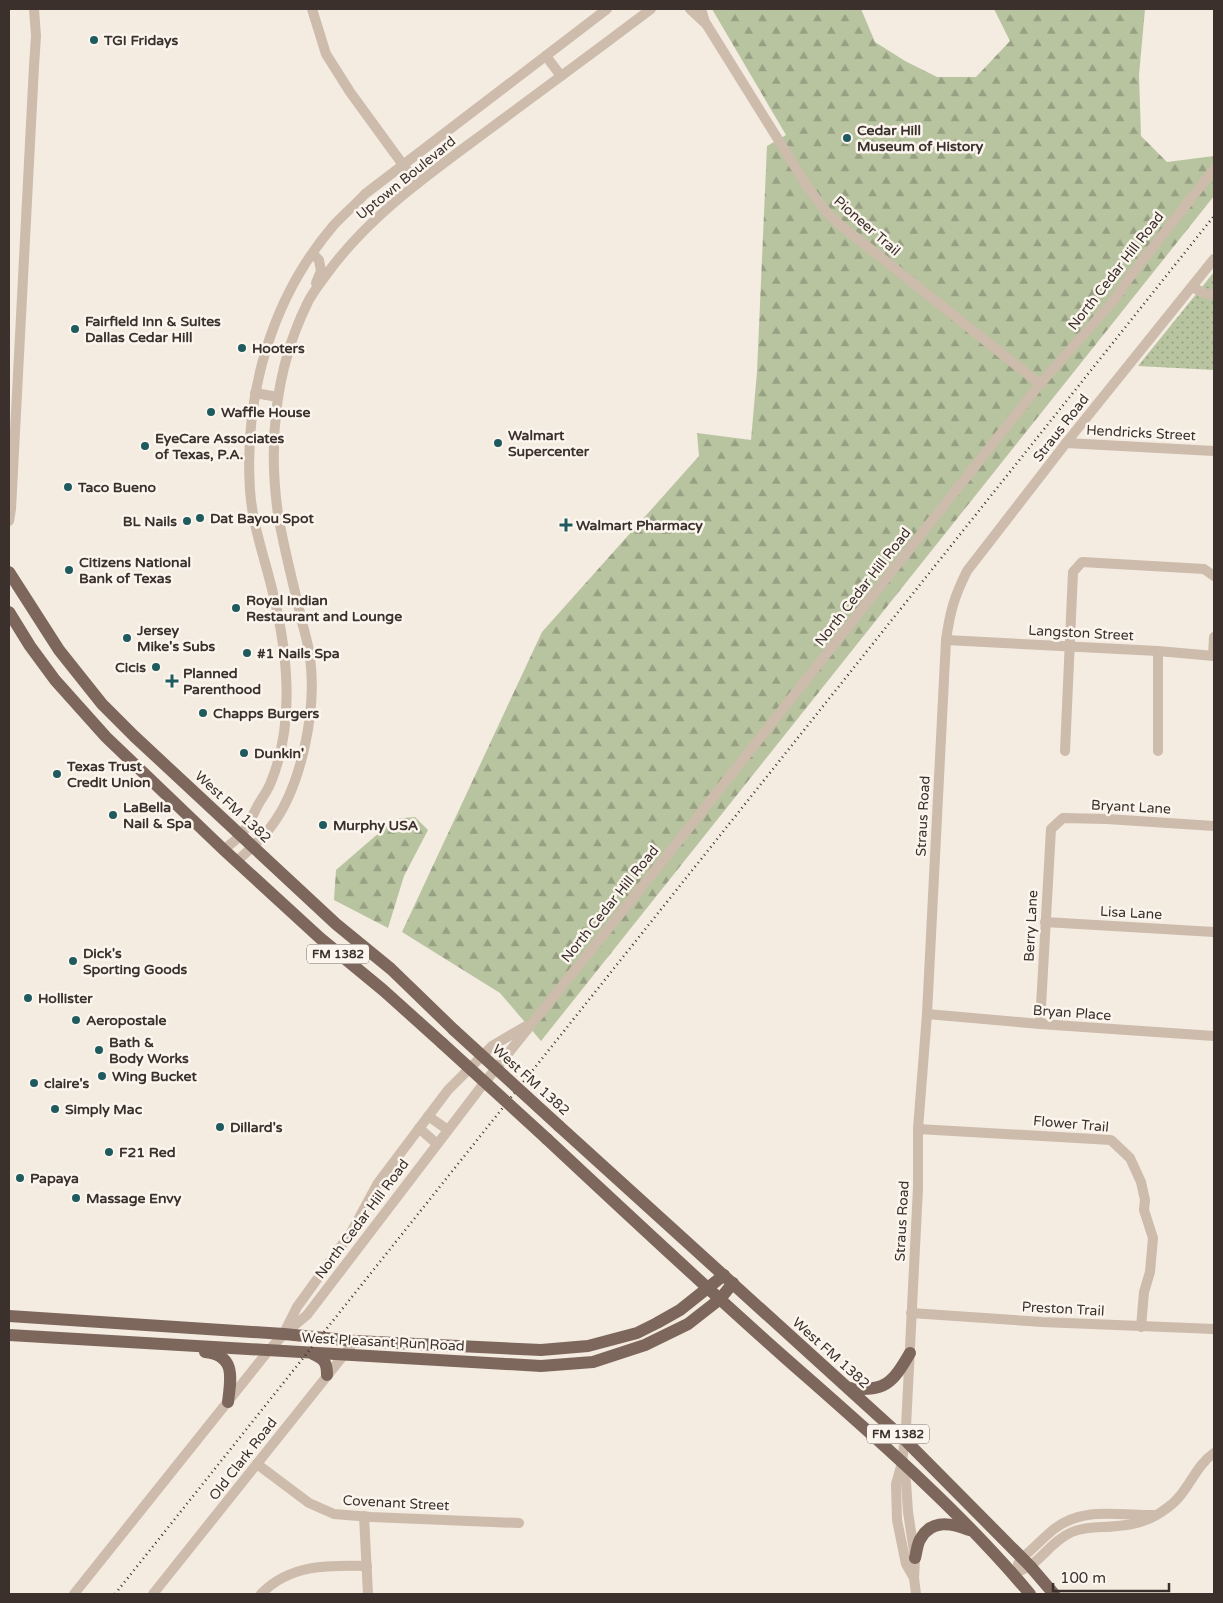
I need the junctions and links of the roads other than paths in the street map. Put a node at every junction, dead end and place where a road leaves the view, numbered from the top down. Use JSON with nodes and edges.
{"nodes":[{"id":1,"x":34,"y":9,"type":"edge"},
{"id":2,"x":312,"y":9,"type":"edge"},
{"id":3,"x":607,"y":9,"type":"edge"},
{"id":4,"x":651,"y":9,"type":"edge"},
{"id":5,"x":690,"y":9,"type":"edge"},
{"id":6,"x":701,"y":9,"type":"edge"},
{"id":7,"x":705,"y":22,"type":"junction"},
{"id":8,"x":546,"y":56,"type":"junction"},
{"id":9,"x":561,"y":76,"type":"junction"},
{"id":10,"x":403,"y":166,"type":"junction"},
{"id":11,"x":1214,"y":169,"type":"edge"},
{"id":12,"x":417,"y":184,"type":"junction"},
{"id":13,"x":313,"y":254,"type":"junction"},
{"id":14,"x":1214,"y":259,"type":"edge"},
{"id":15,"x":1192,"y":287,"type":"junction"},
{"id":16,"x":1214,"y":295,"type":"edge"},
{"id":17,"x":307,"y":302,"type":"junction"},
{"id":18,"x":1040,"y":384,"type":"junction"},
{"id":19,"x":255,"y":393,"type":"junction"},
{"id":20,"x":278,"y":398,"type":"junction"},
{"id":21,"x":1066,"y":443,"type":"junction"},
{"id":22,"x":1214,"y":451,"type":"edge"},
{"id":23,"x":9,"y":521,"type":"edge"},
{"id":24,"x":9,"y":572,"type":"edge"},
{"id":25,"x":1214,"y":576,"type":"edge"},
{"id":26,"x":9,"y":612,"type":"edge"},
{"id":27,"x":1214,"y":637,"type":"edge"},
{"id":28,"x":946,"y":640,"type":"junction"},
{"id":29,"x":1070,"y":647,"type":"junction"},
{"id":30,"x":1158,"y":651,"type":"junction"},
{"id":31,"x":1214,"y":656,"type":"edge"},
{"id":32,"x":1065,"y":751,"type":"dead end"},
{"id":33,"x":1158,"y":751,"type":"dead end"},
{"id":34,"x":1214,"y":826,"type":"edge"},
{"id":35,"x":1051,"y":829,"type":"joint"},
{"id":36,"x":241,"y":835,"type":"junction"},
{"id":37,"x":252,"y":846,"type":"junction"},
{"id":38,"x":224,"y":850,"type":"junction"},
{"id":39,"x":236,"y":861,"type":"junction"},
{"id":40,"x":1046,"y":922,"type":"junction"},
{"id":41,"x":1214,"y":932,"type":"edge"},
{"id":42,"x":927,"y":1014,"type":"junction"},
{"id":43,"x":533,"y":1022,"type":"junction"},
{"id":44,"x":1040,"y":1024,"type":"junction"},
{"id":45,"x":1214,"y":1036,"type":"edge"},
{"id":46,"x":428,"y":1116,"type":"junction"},
{"id":47,"x":419,"y":1128,"type":"junction"},
{"id":48,"x":918,"y":1129,"type":"junction"},
{"id":49,"x":448,"y":1130,"type":"junction"},
{"id":50,"x":437,"y":1144,"type":"junction"},
{"id":51,"x":728,"y":1279,"type":"junction"},
{"id":52,"x":708,"y":1289,"type":"junction"},
{"id":53,"x":720,"y":1299,"type":"junction"},
{"id":54,"x":911,"y":1313,"type":"junction"},
{"id":55,"x":9,"y":1316,"type":"edge"},
{"id":56,"x":1141,"y":1327,"type":"junction"},
{"id":57,"x":1214,"y":1329,"type":"edge"},
{"id":58,"x":9,"y":1334,"type":"edge"},
{"id":59,"x":284,"y":1334,"type":"junction"},
{"id":60,"x":355,"y":1341,"type":"junction"},
{"id":61,"x":138,"y":1343,"type":"junction"},
{"id":62,"x":269,"y":1350,"type":"junction"},
{"id":63,"x":308,"y":1352,"type":"junction"},
{"id":64,"x":910,"y":1352,"type":"junction"},
{"id":65,"x":344,"y":1355,"type":"junction"},
{"id":66,"x":328,"y":1375,"type":"junction"},
{"id":67,"x":848,"y":1388,"type":"junction"},
{"id":68,"x":228,"y":1402,"type":"junction"},
{"id":69,"x":905,"y":1440,"type":"junction"},
{"id":70,"x":1214,"y":1453,"type":"edge"},
{"id":71,"x":256,"y":1464,"type":"junction"},
{"id":72,"x":902,"y":1464,"type":"junction"},
{"id":73,"x":364,"y":1516,"type":"junction"},
{"id":74,"x":519,"y":1523,"type":"dead end"},
{"id":75,"x":972,"y":1531,"type":"junction"},
{"id":76,"x":915,"y":1558,"type":"junction"},
{"id":77,"x":1026,"y":1562,"type":"junction"},
{"id":78,"x":367,"y":1566,"type":"junction"},
{"id":79,"x":1013,"y":1574,"type":"junction"},
{"id":80,"x":914,"y":1578,"type":"junction"},
{"id":81,"x":74,"y":1594,"type":"edge"},
{"id":82,"x":153,"y":1594,"type":"edge"},
{"id":83,"x":261,"y":1594,"type":"edge"},
{"id":84,"x":368,"y":1594,"type":"edge"},
{"id":85,"x":916,"y":1594,"type":"edge"},
{"id":86,"x":1030,"y":1594,"type":"edge"},
{"id":87,"x":1054,"y":1594,"type":"edge"}],
"edges":[{"from":1,"to":23,"type":"street"},
{"from":2,"to":10,"type":"street"},
{"from":3,"to":8,"type":"street","name":"Uptown Boulevard"},
{"from":4,"to":9,"type":"street","name":"Uptown Boulevard"},
{"from":5,"to":7,"type":"street","name":"Pioneer Trail"},
{"from":6,"to":7,"type":"street","name":"Pioneer Trail"},
{"from":7,"to":18,"type":"street","name":"Pioneer Trail"},
{"from":8,"to":9,"type":"street"},
{"from":8,"to":10,"type":"street","name":"Uptown Boulevard"},
{"from":9,"to":12,"type":"street","name":"Uptown Boulevard"},
{"from":10,"to":12,"type":"street"},
{"from":10,"to":13,"type":"street","name":"Uptown Boulevard"},
{"from":11,"to":18,"type":"street","name":"North Cedar Hill Road"},
{"from":12,"to":17,"type":"street","name":"Uptown Boulevard"},
{"from":13,"to":17,"type":"street"},
{"from":13,"to":19,"type":"street","name":"Uptown Boulevard"},
{"from":14,"to":15,"type":"street","name":"Straus Road"},
{"from":15,"to":16,"type":"street"},
{"from":15,"to":21,"type":"street","name":"Straus Road"},
{"from":17,"to":20,"type":"street","name":"Uptown Boulevard"},
{"from":18,"to":43,"type":"street","name":"North Cedar Hill Road"},
{"from":19,"to":20,"type":"street"},
{"from":19,"to":36,"type":"street","name":"Uptown Boulevard"},
{"from":20,"to":37,"type":"street","name":"Uptown Boulevard"},
{"from":21,"to":22,"type":"street","name":"Hendricks Street"},
{"from":21,"to":28,"type":"street","name":"Straus Road"},
{"from":24,"to":36,"type":"main road","name":"West FM 1382","number":"FM 1382"},
{"from":25,"to":29,"type":"street"},
{"from":26,"to":38,"type":"main road","number":"FM 1382"},
{"from":27,"to":31,"type":"street"},
{"from":28,"to":29,"type":"street","name":"Langston Street"},
{"from":28,"to":42,"type":"street","name":"Straus Road"},
{"from":29,"to":30,"type":"street","name":"Langston Street"},
{"from":29,"to":32,"type":"street"},
{"from":30,"to":31,"type":"street","name":"Langston Street"},
{"from":30,"to":33,"type":"street"},
{"from":34,"to":35,"type":"street","name":"Bryant Lane"},
{"from":35,"to":40,"type":"street","name":"Berry Lane"},
{"from":36,"to":37,"type":"main road","name":"West FM 1382","number":"FM 1382"},
{"from":36,"to":38,"type":"street","name":"Uptown Boulevard"},
{"from":37,"to":39,"type":"street","name":"Uptown Boulevard"},
{"from":37,"to":51,"type":"main road","name":"West FM 1382","number":"FM 1382","bridge":true},
{"from":38,"to":39,"type":"main road","number":"FM 1382"},
{"from":39,"to":52,"type":"main road","number":"FM 1382","bridge":true},
{"from":40,"to":41,"type":"street","name":"Lisa Lane"},
{"from":40,"to":44,"type":"street","name":"Berry Lane"},
{"from":42,"to":44,"type":"street","name":"Bryan Place"},
{"from":42,"to":48,"type":"street","name":"Straus Road"},
{"from":43,"to":46,"type":"street","name":"North Cedar Hill Road"},
{"from":43,"to":49,"type":"street","name":"North Cedar Hill Road"},
{"from":44,"to":45,"type":"street","name":"Bryan Place"},
{"from":46,"to":47,"type":"street","name":"North Cedar Hill Road"},
{"from":46,"to":49,"type":"street"},
{"from":47,"to":50,"type":"street"},
{"from":47,"to":59,"type":"street","name":"North Cedar Hill Road"},
{"from":48,"to":54,"type":"street","name":"Straus Road"},
{"from":48,"to":56,"type":"street","name":"Flower Trail"},
{"from":49,"to":50,"type":"street","name":"North Cedar Hill Road"},
{"from":50,"to":59,"type":"street","name":"North Cedar Hill Road"},
{"from":51,"to":52,"type":"main road","name":"West Pleasant Run Road"},
{"from":51,"to":53,"type":"main road","name":"West Pleasant Run Road"},
{"from":51,"to":67,"type":"main road","name":"West FM 1382","number":"FM 1382"},
{"from":52,"to":53,"type":"main road","number":"FM 1382"},
{"from":52,"to":60,"type":"main road","name":"West Pleasant Run Road"},
{"from":53,"to":65,"type":"main road","name":"West Pleasant Run Road"},
{"from":53,"to":72,"type":"main road","number":"FM 1382"},
{"from":54,"to":56,"type":"street","name":"Preston Trail"},
{"from":54,"to":64,"type":"street","name":"Straus Road"},
{"from":55,"to":59,"type":"main road","name":"West Pleasant Run Road"},
{"from":56,"to":57,"type":"street","name":"Preston Trail"},
{"from":58,"to":61,"type":"main road","name":"West Pleasant Run Road"},
{"from":59,"to":60,"type":"main road","name":"West Pleasant Run Road"},
{"from":59,"to":62,"type":"street","name":"North Cedar Hill Road"},
{"from":60,"to":65,"type":"street","name":"Old Clark Road"},
{"from":61,"to":62,"type":"main road","name":"West Pleasant Run Road"},
{"from":61,"to":68,"type":"main road"},
{"from":62,"to":63,"type":"main road","name":"West Pleasant Run Road"},
{"from":62,"to":68,"type":"street","name":"North Cedar Hill Road"},
{"from":63,"to":65,"type":"main road","name":"West Pleasant Run Road"},
{"from":63,"to":66,"type":"main road"},
{"from":64,"to":67,"type":"main road"},
{"from":64,"to":69,"type":"street","name":"Straus Road"},
{"from":65,"to":66,"type":"street","name":"Old Clark Road"},
{"from":66,"to":71,"type":"street","name":"Old Clark Road"},
{"from":67,"to":69,"type":"main road","name":"West FM 1382","number":"FM 1382"},
{"from":68,"to":81,"type":"street","name":"North Cedar Hill Road"},
{"from":69,"to":72,"type":"street","name":"Straus Road"},
{"from":69,"to":77,"type":"main road","name":"West FM 1382","number":"FM 1382"},
{"from":70,"to":77,"type":"street"},
{"from":71,"to":73,"type":"street","name":"Covenant Street"},
{"from":71,"to":82,"type":"street","name":"Old Clark Road"},
{"from":72,"to":75,"type":"main road","number":"FM 1382"},
{"from":72,"to":76,"type":"street"},
{"from":72,"to":80,"type":"street"},
{"from":73,"to":74,"type":"street","name":"Covenant Street"},
{"from":73,"to":78,"type":"street"},
{"from":75,"to":76,"type":"main road"},
{"from":75,"to":79,"type":"main road","number":"FM 1382"},
{"from":76,"to":80,"type":"street"},
{"from":77,"to":79,"type":"street"},
{"from":77,"to":87,"type":"main road","name":"West FM 1382","number":"FM 1382"},
{"from":78,"to":83,"type":"street"},
{"from":78,"to":84,"type":"street"},
{"from":79,"to":86,"type":"main road","number":"FM 1382"},
{"from":80,"to":85,"type":"street"}]}
